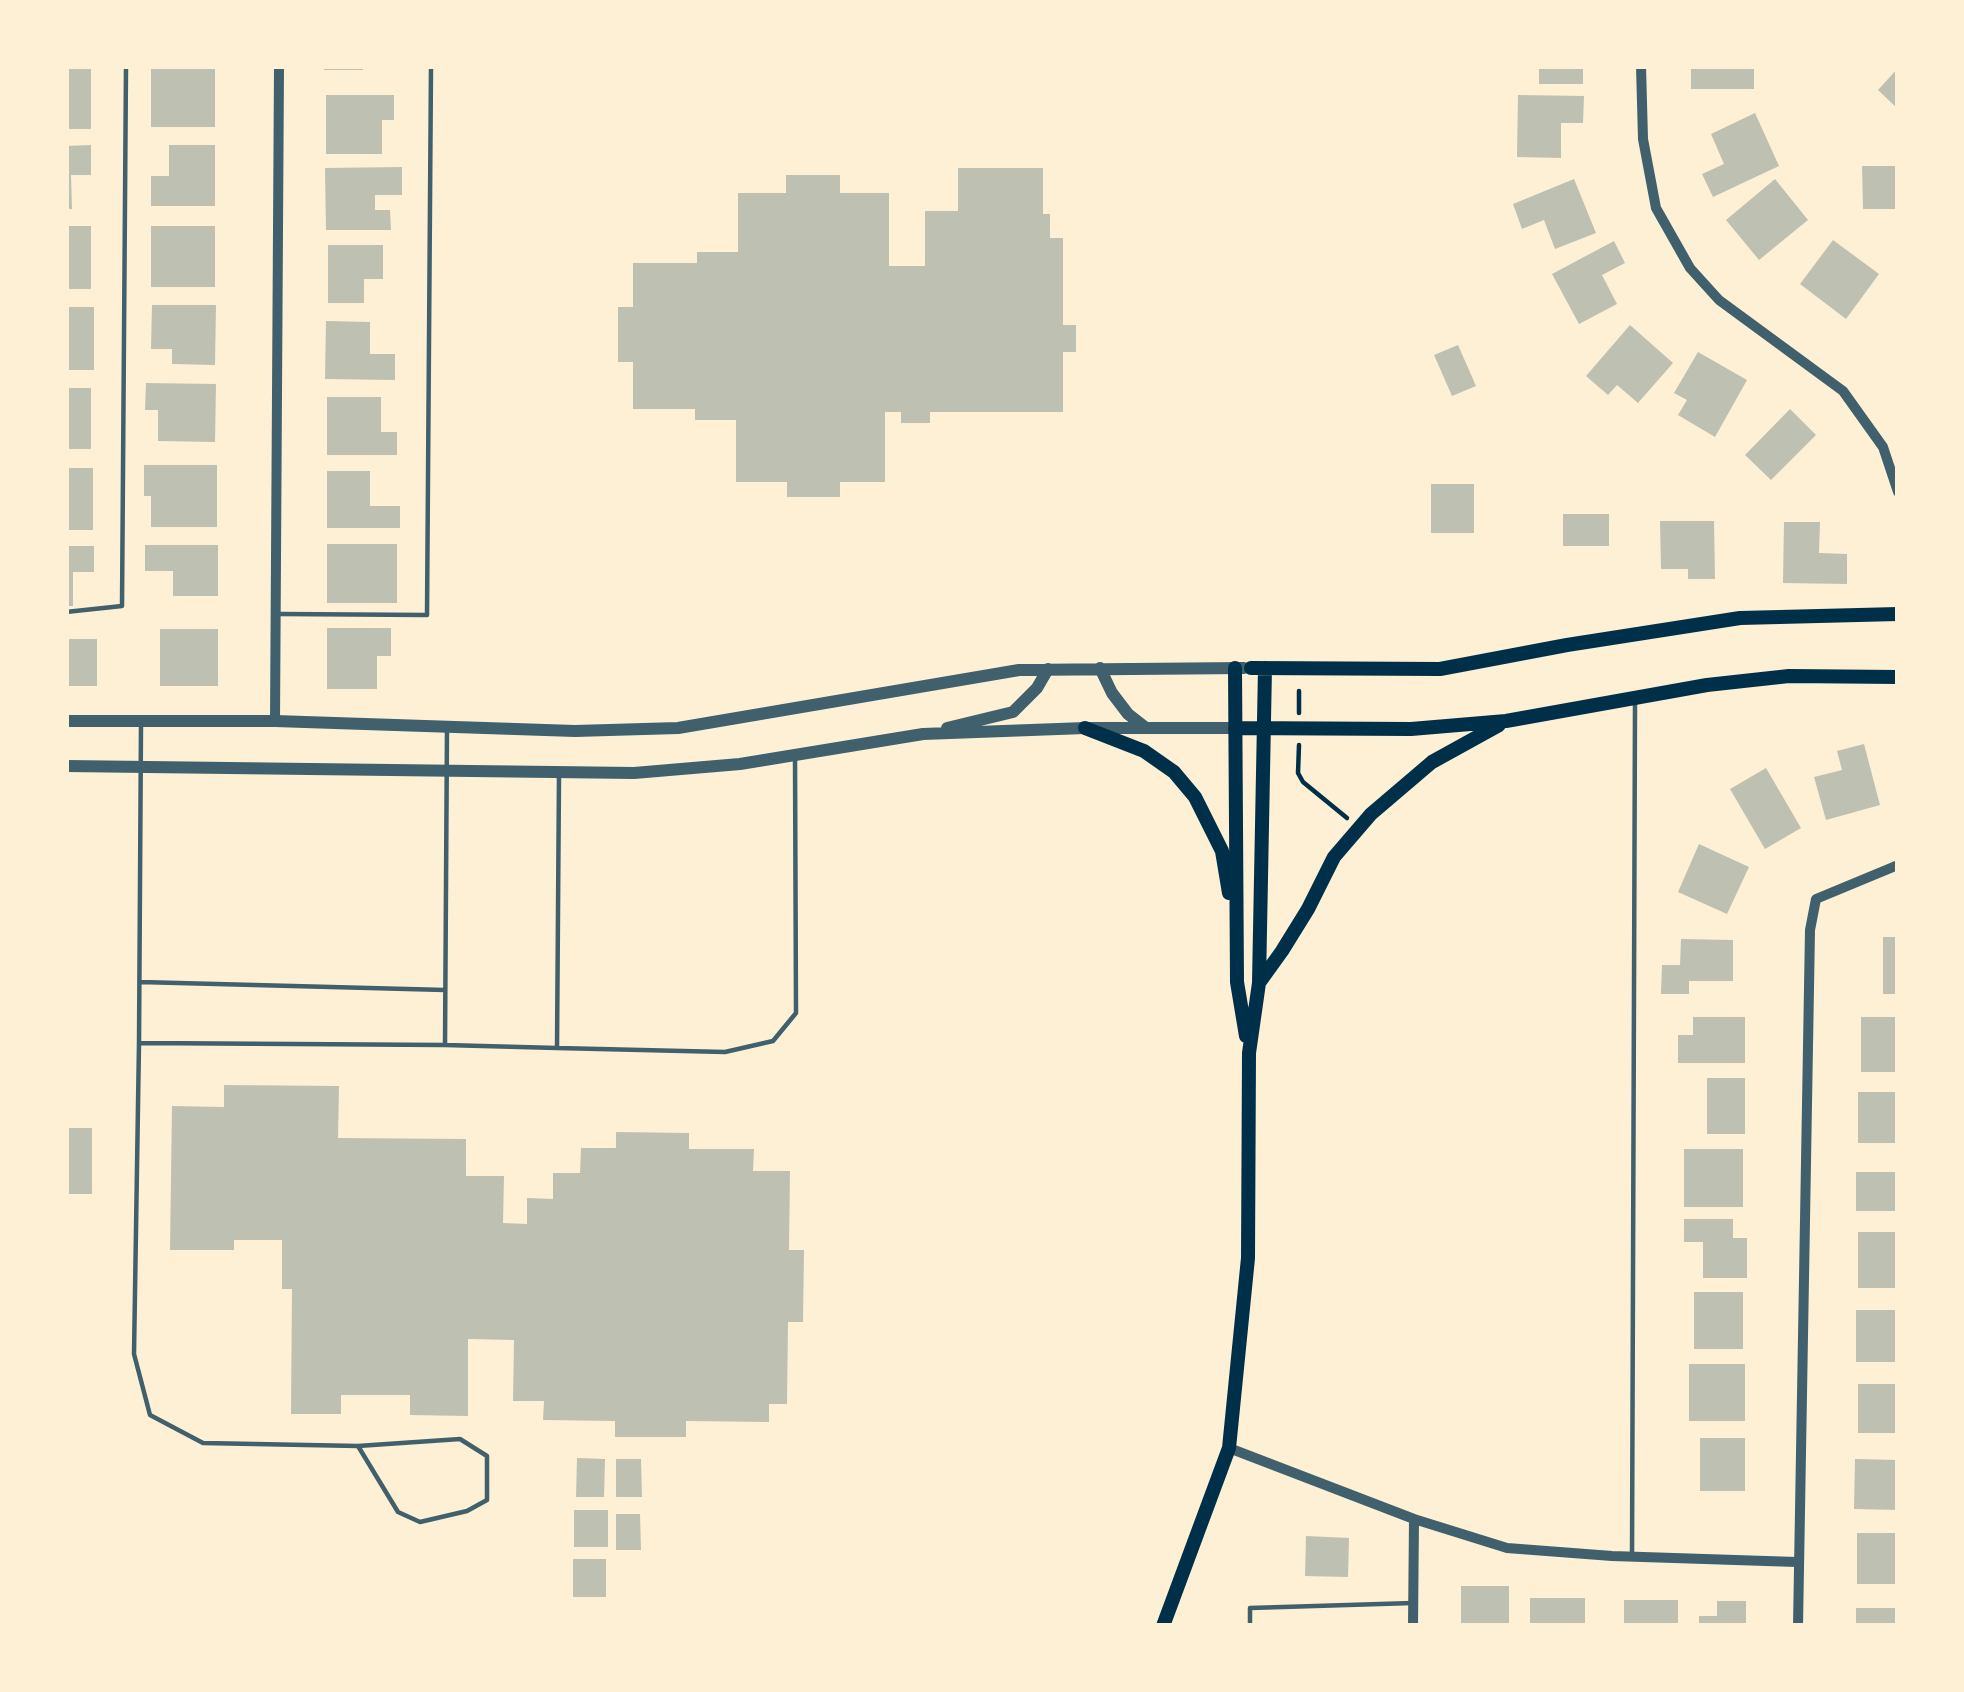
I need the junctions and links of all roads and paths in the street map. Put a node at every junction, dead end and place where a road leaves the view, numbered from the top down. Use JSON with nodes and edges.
{"nodes":[{"id":1,"x":126,"y":66,"type":"edge"},
{"id":2,"x":279,"y":66,"type":"edge"},
{"id":3,"x":431,"y":66,"type":"edge"},
{"id":4,"x":1641,"y":66,"type":"edge"},
{"id":5,"x":1898,"y":492,"type":"edge"},
{"id":6,"x":66,"y":612,"type":"edge"},
{"id":7,"x":277,"y":614,"type":"junction"},
{"id":8,"x":1898,"y":614,"type":"edge"},
{"id":9,"x":1100,"y":668,"type":"junction"},
{"id":10,"x":1250,"y":668,"type":"junction"},
{"id":11,"x":1048,"y":669,"type":"junction"},
{"id":12,"x":1898,"y":677,"type":"edge"},
{"id":13,"x":1299,"y":691,"type":"dead end"},
{"id":14,"x":1635,"y":697,"type":"junction"},
{"id":15,"x":1298,"y":719,"type":"dead end"},
{"id":16,"x":66,"y":721,"type":"edge"},
{"id":17,"x":141,"y":721,"type":"junction"},
{"id":18,"x":275,"y":721,"type":"junction"},
{"id":19,"x":1506,"y":721,"type":"junction"},
{"id":20,"x":447,"y":727,"type":"junction"},
{"id":21,"x":1085,"y":728,"type":"junction"},
{"id":22,"x":1147,"y":728,"type":"junction"},
{"id":23,"x":1235,"y":728,"type":"junction"},
{"id":24,"x":1264,"y":728,"type":"junction"},
{"id":25,"x":923,"y":734,"type":"junction"},
{"id":26,"x":1299,"y":745,"type":"dead end"},
{"id":27,"x":795,"y":756,"type":"junction"},
{"id":28,"x":66,"y":766,"type":"edge"},
{"id":29,"x":142,"y":766,"type":"junction"},
{"id":30,"x":448,"y":772,"type":"junction"},
{"id":31,"x":559,"y":772,"type":"junction"},
{"id":32,"x":1347,"y":818,"type":"dead end"},
{"id":33,"x":1898,"y":865,"type":"edge"},
{"id":34,"x":1237,"y":934,"type":"junction"},
{"id":35,"x":140,"y":982,"type":"junction"},
{"id":36,"x":1259,"y":983,"type":"junction"},
{"id":37,"x":445,"y":990,"type":"junction"},
{"id":38,"x":139,"y":1042,"type":"junction"},
{"id":39,"x":445,"y":1045,"type":"junction"},
{"id":40,"x":557,"y":1048,"type":"junction"},
{"id":41,"x":1249,"y":1053,"type":"junction"},
{"id":42,"x":358,"y":1446,"type":"junction"},
{"id":43,"x":1229,"y":1448,"type":"junction"},
{"id":44,"x":1414,"y":1519,"type":"junction"},
{"id":45,"x":1632,"y":1557,"type":"junction"},
{"id":46,"x":1797,"y":1562,"type":"junction"},
{"id":47,"x":1413,"y":1603,"type":"junction"},
{"id":48,"x":1163,"y":1626,"type":"edge"},
{"id":49,"x":1250,"y":1626,"type":"edge"},
{"id":50,"x":1413,"y":1626,"type":"edge"},
{"id":51,"x":1798,"y":1626,"type":"edge"}],
"edges":[{"from":1,"to":6,"type":"lane"},
{"from":2,"to":7,"type":"street"},
{"from":3,"to":7,"type":"lane"},
{"from":4,"to":5,"type":"street"},
{"from":7,"to":18,"type":"street"},
{"from":8,"to":10,"type":"main road"},
{"from":9,"to":10,"type":"street"},
{"from":9,"to":11,"type":"street"},
{"from":9,"to":22,"type":"street"},
{"from":10,"to":23,"type":"main road"},
{"from":10,"to":24,"type":"main road"},
{"from":11,"to":20,"type":"street"},
{"from":11,"to":25,"type":"street"},
{"from":12,"to":14,"type":"main road"},
{"from":13,"to":15,"type":"path"},
{"from":14,"to":19,"type":"main road"},
{"from":14,"to":45,"type":"lane"},
{"from":16,"to":17,"type":"street"},
{"from":17,"to":18,"type":"street"},
{"from":17,"to":29,"type":"lane"},
{"from":18,"to":20,"type":"street"},
{"from":19,"to":24,"type":"main road"},
{"from":19,"to":36,"type":"main road"},
{"from":20,"to":30,"type":"lane"},
{"from":21,"to":22,"type":"street"},
{"from":21,"to":25,"type":"street"},
{"from":21,"to":34,"type":"main road"},
{"from":22,"to":23,"type":"street"},
{"from":23,"to":24,"type":"main road"},
{"from":23,"to":34,"type":"main road"},
{"from":24,"to":36,"type":"main road"},
{"from":25,"to":27,"type":"street"},
{"from":26,"to":32,"type":"path"},
{"from":27,"to":31,"type":"street"},
{"from":27,"to":40,"type":"lane"},
{"from":28,"to":29,"type":"street"},
{"from":29,"to":30,"type":"street"},
{"from":29,"to":35,"type":"lane"},
{"from":30,"to":31,"type":"street"},
{"from":30,"to":37,"type":"lane"},
{"from":31,"to":40,"type":"lane"},
{"from":33,"to":46,"type":"street"},
{"from":34,"to":41,"type":"main road"},
{"from":35,"to":37,"type":"lane"},
{"from":35,"to":38,"type":"lane"},
{"from":36,"to":41,"type":"main road"},
{"from":37,"to":39,"type":"lane"},
{"from":38,"to":39,"type":"lane"},
{"from":38,"to":42,"type":"lane"},
{"from":39,"to":40,"type":"lane"},
{"from":41,"to":43,"type":"main road"},
{"from":42,"to":42,"type":"lane"},
{"from":43,"to":44,"type":"street"},
{"from":43,"to":48,"type":"main road"},
{"from":44,"to":45,"type":"street"},
{"from":44,"to":47,"type":"street"},
{"from":45,"to":46,"type":"street"},
{"from":46,"to":51,"type":"street"},
{"from":47,"to":49,"type":"lane"},
{"from":47,"to":50,"type":"street"}]}
